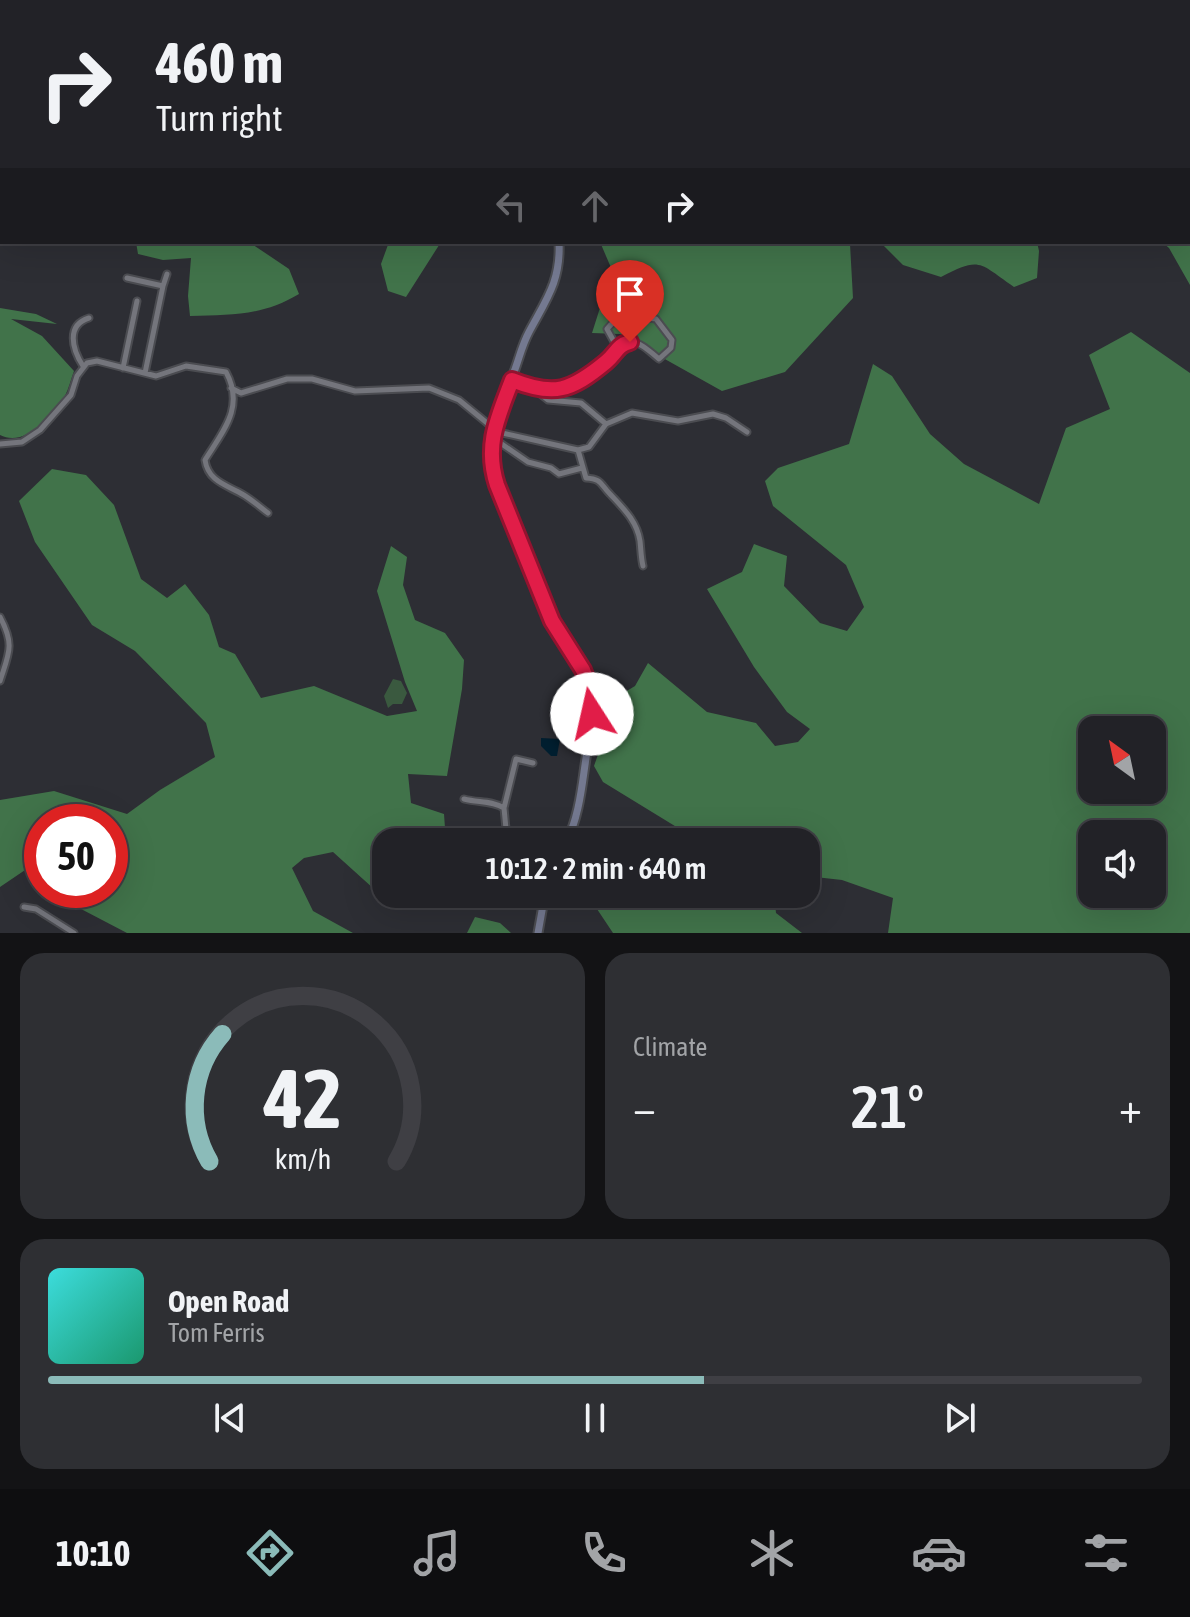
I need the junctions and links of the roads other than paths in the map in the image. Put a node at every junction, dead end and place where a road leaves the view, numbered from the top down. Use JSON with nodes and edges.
{"nodes":[{"id":1,"x":559,"y":244,"type":"edge"},
{"id":2,"x":167,"y":274,"type":"dead end"},
{"id":3,"x":127,"y":278,"type":"dead end"},
{"id":4,"x":163,"y":286,"type":"junction"},
{"id":5,"x":137,"y":301,"type":"dead end"},
{"id":6,"x":89,"y":318,"type":"dead end"},
{"id":7,"x":617,"y":347,"type":"junction"},
{"id":8,"x":83,"y":366,"type":"junction"},
{"id":9,"x":123,"y":368,"type":"junction"},
{"id":10,"x":145,"y":373,"type":"junction"},
{"id":11,"x":512,"y":380,"type":"junction"},
{"id":12,"x":231,"y":388,"type":"junction"},
{"id":13,"x":533,"y":388,"type":"junction"},
{"id":14,"x":606,"y":424,"type":"junction"},
{"id":15,"x":747,"y":432,"type":"dead end"},
{"id":16,"x":493,"y":434,"type":"junction"},
{"id":17,"x":0,"y":444,"type":"edge"},
{"id":18,"x":578,"y":450,"type":"junction"},
{"id":19,"x":582,"y":468,"type":"junction"},
{"id":20,"x":268,"y":513,"type":"dead end"},
{"id":21,"x":643,"y":566,"type":"dead end"},
{"id":22,"x":0,"y":617,"type":"edge"},
{"id":23,"x":0,"y":681,"type":"edge"},
{"id":24,"x":533,"y":763,"type":"dead end"},
{"id":25,"x":464,"y":799,"type":"dead end"},
{"id":26,"x":504,"y":808,"type":"junction"},
{"id":27,"x":506,"y":828,"type":"edge"},
{"id":28,"x":571,"y":828,"type":"edge"},
{"id":29,"x":30,"y":908,"type":"edge"},
{"id":30,"x":541,"y":908,"type":"edge"},
{"id":31,"x":74,"y":933,"type":"edge"},
{"id":32,"x":538,"y":933,"type":"edge"}],
"edges":[{"from":1,"to":11,"type":"main road"},
{"from":2,"to":4,"type":"street"},
{"from":3,"to":4,"type":"street"},
{"from":4,"to":10,"type":"street"},
{"from":5,"to":9,"type":"street"},
{"from":6,"to":8,"type":"street"},
{"from":7,"to":7,"type":"street"},
{"from":7,"to":13,"type":"street"},
{"from":8,"to":9,"type":"street"},
{"from":8,"to":17,"type":"street"},
{"from":9,"to":10,"type":"street"},
{"from":10,"to":12,"type":"street"},
{"from":11,"to":13,"type":"street"},
{"from":11,"to":16,"type":"main road"},
{"from":12,"to":16,"type":"street"},
{"from":12,"to":20,"type":"street"},
{"from":13,"to":14,"type":"street"},
{"from":14,"to":15,"type":"street"},
{"from":14,"to":18,"type":"street"},
{"from":16,"to":18,"type":"street"},
{"from":16,"to":19,"type":"street"},
{"from":16,"to":28,"type":"main road"},
{"from":18,"to":19,"type":"street"},
{"from":19,"to":21,"type":"street"},
{"from":22,"to":23,"type":"street"},
{"from":24,"to":26,"type":"street"},
{"from":25,"to":26,"type":"street"},
{"from":26,"to":27,"type":"street"},
{"from":29,"to":31,"type":"street"},
{"from":30,"to":32,"type":"main road"}]}
